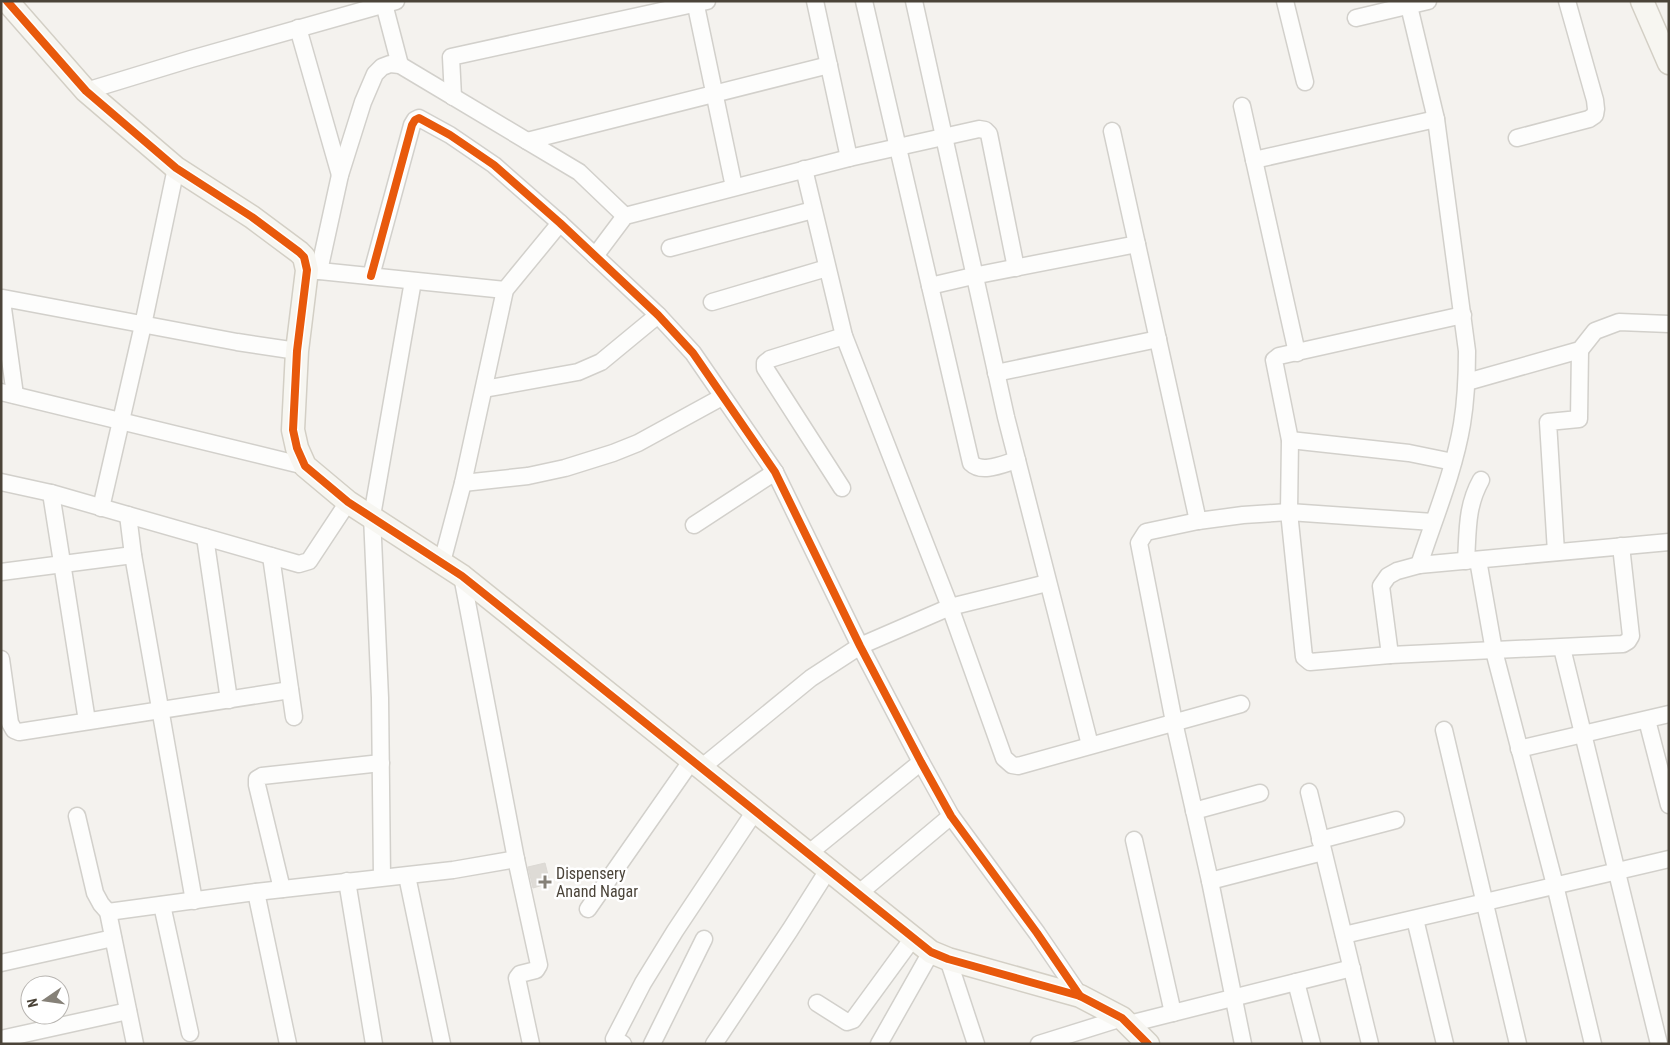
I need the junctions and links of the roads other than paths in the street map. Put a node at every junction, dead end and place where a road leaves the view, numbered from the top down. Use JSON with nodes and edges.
{"nodes":[{"id":1,"x":7,"y":1,"type":"edge"},
{"id":2,"x":815,"y":1,"type":"edge"},
{"id":3,"x":864,"y":1,"type":"edge"},
{"id":4,"x":914,"y":1,"type":"edge"},
{"id":5,"x":1285,"y":1,"type":"edge"},
{"id":6,"x":1428,"y":1,"type":"edge"},
{"id":7,"x":1567,"y":1,"type":"edge"},
{"id":8,"x":1642,"y":1,"type":"edge"},
{"id":9,"x":1657,"y":1,"type":"edge"},
{"id":10,"x":699,"y":2,"type":"edge"},
{"id":11,"x":390,"y":3,"type":"edge"},
{"id":12,"x":1409,"y":6,"type":"junction"},
{"id":13,"x":1356,"y":18,"type":"dead end"},
{"id":14,"x":298,"y":28,"type":"junction"},
{"id":15,"x":1669,"y":28,"type":"edge"},
{"id":16,"x":1669,"y":63,"type":"edge"},
{"id":17,"x":829,"y":64,"type":"junction"},
{"id":18,"x":400,"y":65,"type":"junction"},
{"id":19,"x":1305,"y":82,"type":"dead end"},
{"id":20,"x":86,"y":90,"type":"junction"},
{"id":21,"x":714,"y":94,"type":"junction"},
{"id":22,"x":453,"y":97,"type":"junction"},
{"id":23,"x":1242,"y":106,"type":"dead end"},
{"id":24,"x":1436,"y":119,"type":"junction"},
{"id":25,"x":1112,"y":131,"type":"dead end"},
{"id":26,"x":943,"y":137,"type":"junction"},
{"id":27,"x":1516,"y":138,"type":"dead end"},
{"id":28,"x":527,"y":141,"type":"junction"},
{"id":29,"x":897,"y":147,"type":"junction"},
{"id":30,"x":849,"y":158,"type":"junction"},
{"id":31,"x":1254,"y":160,"type":"junction"},
{"id":32,"x":176,"y":168,"type":"junction"},
{"id":33,"x":804,"y":170,"type":"junction"},
{"id":34,"x":340,"y":175,"type":"junction"},
{"id":35,"x":734,"y":187,"type":"junction"},
{"id":36,"x":813,"y":210,"type":"junction"},
{"id":37,"x":626,"y":216,"type":"junction"},
{"id":38,"x":560,"y":223,"type":"junction"},
{"id":39,"x":1137,"y":244,"type":"junction"},
{"id":40,"x":670,"y":248,"type":"dead end"},
{"id":41,"x":595,"y":256,"type":"junction"},
{"id":42,"x":827,"y":268,"type":"junction"},
{"id":43,"x":1016,"y":268,"type":"junction"},
{"id":44,"x":313,"y":270,"type":"junction"},
{"id":45,"x":371,"y":276,"type":"junction"},
{"id":46,"x":974,"y":276,"type":"junction"},
{"id":47,"x":413,"y":281,"type":"junction"},
{"id":48,"x":930,"y":286,"type":"junction"},
{"id":49,"x":505,"y":290,"type":"junction"},
{"id":50,"x":712,"y":302,"type":"dead end"},
{"id":51,"x":658,"y":315,"type":"junction"},
{"id":52,"x":1463,"y":315,"type":"junction"},
{"id":53,"x":1669,"y":324,"type":"edge"},
{"id":54,"x":143,"y":325,"type":"junction"},
{"id":55,"x":844,"y":336,"type":"junction"},
{"id":56,"x":1158,"y":339,"type":"junction"},
{"id":57,"x":1580,"y":350,"type":"junction"},
{"id":58,"x":297,"y":351,"type":"junction"},
{"id":59,"x":1297,"y":353,"type":"junction"},
{"id":60,"x":996,"y":373,"type":"junction"},
{"id":61,"x":1467,"y":382,"type":"junction"},
{"id":62,"x":484,"y":389,"type":"junction"},
{"id":63,"x":8,"y":393,"type":"edge"},
{"id":64,"x":722,"y":397,"type":"junction"},
{"id":65,"x":122,"y":421,"type":"junction"},
{"id":66,"x":1290,"y":440,"type":"junction"},
{"id":67,"x":1017,"y":460,"type":"junction"},
{"id":68,"x":1453,"y":462,"type":"junction"},
{"id":69,"x":305,"y":466,"type":"junction"},
{"id":70,"x":775,"y":472,"type":"junction"},
{"id":71,"x":1481,"y":480,"type":"dead end"},
{"id":72,"x":1,"y":482,"type":"edge"},
{"id":73,"x":463,"y":483,"type":"junction"},
{"id":74,"x":842,"y":488,"type":"dead end"},
{"id":75,"x":51,"y":493,"type":"junction"},
{"id":76,"x":348,"y":502,"type":"junction"},
{"id":77,"x":101,"y":508,"type":"junction"},
{"id":78,"x":1289,"y":512,"type":"junction"},
{"id":79,"x":128,"y":515,"type":"junction"},
{"id":80,"x":372,"y":516,"type":"junction"},
{"id":81,"x":1198,"y":521,"type":"junction"},
{"id":82,"x":1433,"y":522,"type":"junction"},
{"id":83,"x":694,"y":525,"type":"dead end"},
{"id":84,"x":205,"y":538,"type":"junction"},
{"id":85,"x":1669,"y":542,"type":"edge"},
{"id":86,"x":1622,"y":546,"type":"junction"},
{"id":87,"x":1556,"y":552,"type":"junction"},
{"id":88,"x":133,"y":555,"type":"junction"},
{"id":89,"x":271,"y":556,"type":"junction"},
{"id":90,"x":1472,"y":560,"type":"junction"},
{"id":91,"x":442,"y":562,"type":"junction"},
{"id":92,"x":62,"y":564,"type":"junction"},
{"id":93,"x":1418,"y":565,"type":"junction"},
{"id":94,"x":1,"y":572,"type":"edge"},
{"id":95,"x":462,"y":576,"type":"junction"},
{"id":96,"x":1047,"y":583,"type":"junction"},
{"id":97,"x":950,"y":607,"type":"junction"},
{"id":98,"x":860,"y":646,"type":"junction"},
{"id":99,"x":1562,"y":648,"type":"junction"},
{"id":100,"x":1494,"y":651,"type":"junction"},
{"id":101,"x":1390,"y":656,"type":"junction"},
{"id":102,"x":1,"y":659,"type":"edge"},
{"id":103,"x":290,"y":690,"type":"junction"},
{"id":104,"x":229,"y":700,"type":"junction"},
{"id":105,"x":1241,"y":704,"type":"dead end"},
{"id":106,"x":160,"y":711,"type":"junction"},
{"id":107,"x":1669,"y":714,"type":"edge"},
{"id":108,"x":294,"y":717,"type":"dead end"},
{"id":109,"x":1647,"y":720,"type":"junction"},
{"id":110,"x":87,"y":721,"type":"junction"},
{"id":111,"x":1174,"y":722,"type":"junction"},
{"id":112,"x":1444,"y":730,"type":"dead end"},
{"id":113,"x":1582,"y":735,"type":"junction"},
{"id":114,"x":1090,"y":745,"type":"junction"},
{"id":115,"x":1519,"y":749,"type":"junction"},
{"id":116,"x":921,"y":762,"type":"junction"},
{"id":117,"x":381,"y":763,"type":"junction"},
{"id":118,"x":697,"y":764,"type":"junction"},
{"id":119,"x":1309,"y":792,"type":"dead end"},
{"id":120,"x":1260,"y":793,"type":"dead end"},
{"id":121,"x":1669,"y":805,"type":"edge"},
{"id":122,"x":754,"y":811,"type":"junction"},
{"id":123,"x":1194,"y":811,"type":"junction"},
{"id":124,"x":77,"y":816,"type":"dead end"},
{"id":125,"x":951,"y":816,"type":"junction"},
{"id":126,"x":1396,"y":820,"type":"dead end"},
{"id":127,"x":1134,"y":840,"type":"dead end"},
{"id":128,"x":1322,"y":846,"type":"junction"},
{"id":129,"x":809,"y":852,"type":"junction"},
{"id":130,"x":516,"y":859,"type":"junction"},
{"id":131,"x":1669,"y":859,"type":"edge"},
{"id":132,"x":828,"y":870,"type":"junction"},
{"id":133,"x":1616,"y":871,"type":"junction"},
{"id":134,"x":406,"y":876,"type":"junction"},
{"id":135,"x":382,"y":878,"type":"junction"},
{"id":136,"x":347,"y":881,"type":"junction"},
{"id":137,"x":1210,"y":881,"type":"junction"},
{"id":138,"x":1555,"y":885,"type":"junction"},
{"id":139,"x":282,"y":888,"type":"junction"},
{"id":140,"x":256,"y":892,"type":"junction"},
{"id":141,"x":858,"y":894,"type":"junction"},
{"id":142,"x":194,"y":901,"type":"junction"},
{"id":143,"x":1485,"y":902,"type":"junction"},
{"id":144,"x":162,"y":905,"type":"junction"},
{"id":145,"x":588,"y":909,"type":"dead end"},
{"id":146,"x":108,"y":912,"type":"junction"},
{"id":147,"x":1415,"y":919,"type":"junction"},
{"id":148,"x":1344,"y":935,"type":"junction"},
{"id":149,"x":114,"y":938,"type":"junction"},
{"id":150,"x":913,"y":938,"type":"junction"},
{"id":151,"x":704,"y":939,"type":"dead end"},
{"id":152,"x":940,"y":955,"type":"junction"},
{"id":153,"x":1,"y":963,"type":"edge"},
{"id":154,"x":1352,"y":968,"type":"junction"},
{"id":155,"x":1296,"y":982,"type":"junction"},
{"id":156,"x":1080,"y":996,"type":"junction"},
{"id":157,"x":1234,"y":998,"type":"junction"},
{"id":158,"x":817,"y":1003,"type":"dead end"},
{"id":159,"x":128,"y":1010,"type":"junction"},
{"id":160,"x":1173,"y":1013,"type":"junction"},
{"id":161,"x":1125,"y":1021,"type":"junction"},
{"id":162,"x":971,"y":1026,"type":"junction"},
{"id":163,"x":190,"y":1033,"type":"dead end"},
{"id":164,"x":1,"y":1039,"type":"edge"},
{"id":165,"x":617,"y":1042,"type":"edge"},
{"id":166,"x":135,"y":1044,"type":"edge"},
{"id":167,"x":288,"y":1044,"type":"edge"},
{"id":168,"x":374,"y":1044,"type":"edge"},
{"id":169,"x":442,"y":1044,"type":"edge"},
{"id":170,"x":531,"y":1044,"type":"edge"},
{"id":171,"x":652,"y":1044,"type":"edge"},
{"id":172,"x":714,"y":1044,"type":"edge"},
{"id":173,"x":879,"y":1044,"type":"edge"},
{"id":174,"x":963,"y":1044,"type":"edge"},
{"id":175,"x":976,"y":1044,"type":"edge"},
{"id":176,"x":1039,"y":1044,"type":"edge"},
{"id":177,"x":1148,"y":1044,"type":"edge"},
{"id":178,"x":1244,"y":1044,"type":"edge"},
{"id":179,"x":1312,"y":1044,"type":"edge"},
{"id":180,"x":1370,"y":1044,"type":"edge"},
{"id":181,"x":1445,"y":1044,"type":"edge"},
{"id":182,"x":1518,"y":1044,"type":"edge"},
{"id":183,"x":1592,"y":1044,"type":"edge"},
{"id":184,"x":1659,"y":1044,"type":"edge"}],
"edges":[{"from":1,"to":20,"type":"street"},
{"from":2,"to":17,"type":"street"},
{"from":3,"to":29,"type":"street"},
{"from":4,"to":26,"type":"street"},
{"from":5,"to":19,"type":"street"},
{"from":6,"to":12,"type":"street"},
{"from":7,"to":27,"type":"street"},
{"from":8,"to":16,"type":"street"},
{"from":9,"to":15,"type":"street"},
{"from":10,"to":21,"type":"street"},
{"from":10,"to":22,"type":"street"},
{"from":11,"to":14,"type":"street"},
{"from":11,"to":18,"type":"street"},
{"from":12,"to":13,"type":"street"},
{"from":12,"to":24,"type":"street"},
{"from":14,"to":20,"type":"street"},
{"from":14,"to":34,"type":"street"},
{"from":17,"to":21,"type":"street"},
{"from":17,"to":30,"type":"street"},
{"from":18,"to":22,"type":"street"},
{"from":18,"to":34,"type":"street"},
{"from":20,"to":32,"type":"street"},
{"from":21,"to":28,"type":"street"},
{"from":21,"to":35,"type":"street"},
{"from":22,"to":28,"type":"street"},
{"from":23,"to":31,"type":"street"},
{"from":24,"to":31,"type":"street"},
{"from":24,"to":52,"type":"street"},
{"from":25,"to":39,"type":"street"},
{"from":26,"to":29,"type":"street"},
{"from":26,"to":43,"type":"street"},
{"from":26,"to":46,"type":"street"},
{"from":28,"to":37,"type":"street"},
{"from":29,"to":30,"type":"street"},
{"from":29,"to":48,"type":"street"},
{"from":30,"to":33,"type":"street"},
{"from":31,"to":59,"type":"street"},
{"from":32,"to":44,"type":"street"},
{"from":32,"to":54,"type":"street"},
{"from":33,"to":35,"type":"street"},
{"from":33,"to":36,"type":"street"},
{"from":34,"to":44,"type":"street"},
{"from":35,"to":37,"type":"street"},
{"from":36,"to":40,"type":"street"},
{"from":36,"to":42,"type":"street"},
{"from":37,"to":41,"type":"street"},
{"from":38,"to":41,"type":"street"},
{"from":38,"to":45,"type":"street"},
{"from":38,"to":49,"type":"street"},
{"from":39,"to":43,"type":"street"},
{"from":39,"to":56,"type":"street"},
{"from":41,"to":51,"type":"street"},
{"from":42,"to":50,"type":"street"},
{"from":42,"to":55,"type":"street"},
{"from":43,"to":46,"type":"street"},
{"from":44,"to":45,"type":"street"},
{"from":44,"to":58,"type":"street"},
{"from":45,"to":47,"type":"street"},
{"from":46,"to":48,"type":"street"},
{"from":46,"to":60,"type":"street"},
{"from":47,"to":49,"type":"street"},
{"from":47,"to":80,"type":"street"},
{"from":48,"to":67,"type":"street"},
{"from":49,"to":62,"type":"street"},
{"from":51,"to":62,"type":"street"},
{"from":51,"to":64,"type":"street"},
{"from":52,"to":59,"type":"street"},
{"from":52,"to":61,"type":"street"},
{"from":53,"to":57,"type":"street"},
{"from":54,"to":58,"type":"street"},
{"from":54,"to":63,"type":"street"},
{"from":54,"to":65,"type":"street"},
{"from":55,"to":74,"type":"street"},
{"from":55,"to":97,"type":"street"},
{"from":56,"to":60,"type":"street"},
{"from":56,"to":81,"type":"street"},
{"from":57,"to":61,"type":"street"},
{"from":57,"to":87,"type":"street"},
{"from":58,"to":69,"type":"street"},
{"from":59,"to":66,"type":"street"},
{"from":60,"to":67,"type":"street"},
{"from":61,"to":68,"type":"street"},
{"from":62,"to":73,"type":"street"},
{"from":63,"to":65,"type":"street"},
{"from":64,"to":70,"type":"street"},
{"from":64,"to":73,"type":"street"},
{"from":65,"to":69,"type":"street"},
{"from":65,"to":77,"type":"street"},
{"from":66,"to":68,"type":"street"},
{"from":66,"to":78,"type":"street"},
{"from":67,"to":96,"type":"street"},
{"from":68,"to":82,"type":"street"},
{"from":69,"to":76,"type":"street"},
{"from":70,"to":83,"type":"street"},
{"from":70,"to":98,"type":"street"},
{"from":71,"to":90,"type":"street"},
{"from":72,"to":75,"type":"street"},
{"from":73,"to":91,"type":"street"},
{"from":75,"to":77,"type":"street"},
{"from":75,"to":92,"type":"street"},
{"from":76,"to":80,"type":"street"},
{"from":76,"to":89,"type":"street"},
{"from":77,"to":79,"type":"street"},
{"from":78,"to":81,"type":"street"},
{"from":78,"to":82,"type":"street"},
{"from":78,"to":101,"type":"street"},
{"from":79,"to":84,"type":"street"},
{"from":79,"to":88,"type":"street"},
{"from":80,"to":91,"type":"street"},
{"from":80,"to":117,"type":"street"},
{"from":81,"to":111,"type":"street"},
{"from":82,"to":93,"type":"street"},
{"from":84,"to":89,"type":"street"},
{"from":84,"to":104,"type":"street"},
{"from":85,"to":86,"type":"street"},
{"from":86,"to":87,"type":"street"},
{"from":86,"to":99,"type":"street"},
{"from":87,"to":90,"type":"street"},
{"from":88,"to":92,"type":"street"},
{"from":88,"to":106,"type":"street"},
{"from":89,"to":103,"type":"street"},
{"from":90,"to":93,"type":"street"},
{"from":90,"to":100,"type":"street"},
{"from":91,"to":95,"type":"street"},
{"from":92,"to":94,"type":"street"},
{"from":92,"to":110,"type":"street"},
{"from":93,"to":101,"type":"street"},
{"from":95,"to":118,"type":"street"},
{"from":95,"to":130,"type":"street"},
{"from":96,"to":97,"type":"street"},
{"from":96,"to":114,"type":"street"},
{"from":97,"to":98,"type":"street"},
{"from":97,"to":114,"type":"street"},
{"from":98,"to":116,"type":"street"},
{"from":98,"to":118,"type":"street"},
{"from":99,"to":100,"type":"street"},
{"from":99,"to":113,"type":"street"},
{"from":100,"to":101,"type":"street"},
{"from":100,"to":115,"type":"street"},
{"from":102,"to":110,"type":"street"},
{"from":103,"to":104,"type":"street"},
{"from":103,"to":108,"type":"street"},
{"from":104,"to":106,"type":"street"},
{"from":105,"to":111,"type":"street"},
{"from":106,"to":110,"type":"street"},
{"from":106,"to":142,"type":"street"},
{"from":107,"to":109,"type":"street"},
{"from":109,"to":113,"type":"street"},
{"from":109,"to":121,"type":"street"},
{"from":111,"to":114,"type":"street"},
{"from":111,"to":123,"type":"street"},
{"from":112,"to":143,"type":"street"},
{"from":113,"to":115,"type":"street"},
{"from":113,"to":133,"type":"street"},
{"from":115,"to":138,"type":"street"},
{"from":116,"to":125,"type":"street"},
{"from":116,"to":129,"type":"street"},
{"from":117,"to":135,"type":"street"},
{"from":117,"to":139,"type":"street"},
{"from":118,"to":122,"type":"street"},
{"from":118,"to":145,"type":"street"},
{"from":119,"to":128,"type":"street"},
{"from":120,"to":123,"type":"street"},
{"from":122,"to":129,"type":"street"},
{"from":122,"to":165,"type":"street"},
{"from":123,"to":137,"type":"street"},
{"from":124,"to":146,"type":"street"},
{"from":125,"to":141,"type":"street"},
{"from":125,"to":156,"type":"street"},
{"from":126,"to":128,"type":"street"},
{"from":127,"to":160,"type":"street"},
{"from":128,"to":137,"type":"street"},
{"from":128,"to":148,"type":"street"},
{"from":129,"to":132,"type":"street"},
{"from":130,"to":134,"type":"street"},
{"from":130,"to":170,"type":"street"},
{"from":131,"to":133,"type":"street"},
{"from":132,"to":141,"type":"street"},
{"from":132,"to":172,"type":"street"},
{"from":133,"to":138,"type":"street"},
{"from":133,"to":184,"type":"street"},
{"from":134,"to":135,"type":"street"},
{"from":134,"to":169,"type":"street"},
{"from":135,"to":136,"type":"street"},
{"from":136,"to":139,"type":"street"},
{"from":136,"to":168,"type":"street"},
{"from":137,"to":157,"type":"street"},
{"from":138,"to":143,"type":"street"},
{"from":138,"to":183,"type":"street"},
{"from":139,"to":140,"type":"street"},
{"from":140,"to":142,"type":"street"},
{"from":140,"to":167,"type":"street"},
{"from":141,"to":150,"type":"street"},
{"from":142,"to":144,"type":"street"},
{"from":143,"to":147,"type":"street"},
{"from":143,"to":182,"type":"street"},
{"from":144,"to":146,"type":"street"},
{"from":144,"to":163,"type":"street"},
{"from":146,"to":149,"type":"street"},
{"from":147,"to":148,"type":"street"},
{"from":147,"to":181,"type":"street"},
{"from":148,"to":154,"type":"street"},
{"from":149,"to":153,"type":"street"},
{"from":149,"to":159,"type":"street"},
{"from":150,"to":152,"type":"street"},
{"from":150,"to":158,"type":"street"},
{"from":151,"to":171,"type":"street"},
{"from":152,"to":156,"type":"street"},
{"from":152,"to":162,"type":"street"},
{"from":152,"to":173,"type":"street"},
{"from":154,"to":155,"type":"street"},
{"from":154,"to":180,"type":"street"},
{"from":155,"to":157,"type":"street"},
{"from":155,"to":179,"type":"street"},
{"from":156,"to":161,"type":"street"},
{"from":157,"to":160,"type":"street"},
{"from":157,"to":178,"type":"street"},
{"from":159,"to":164,"type":"street"},
{"from":159,"to":166,"type":"street"},
{"from":160,"to":161,"type":"street"},
{"from":161,"to":176,"type":"street"},
{"from":161,"to":177,"type":"street"},
{"from":162,"to":174,"type":"street"},
{"from":162,"to":175,"type":"street"}]}
